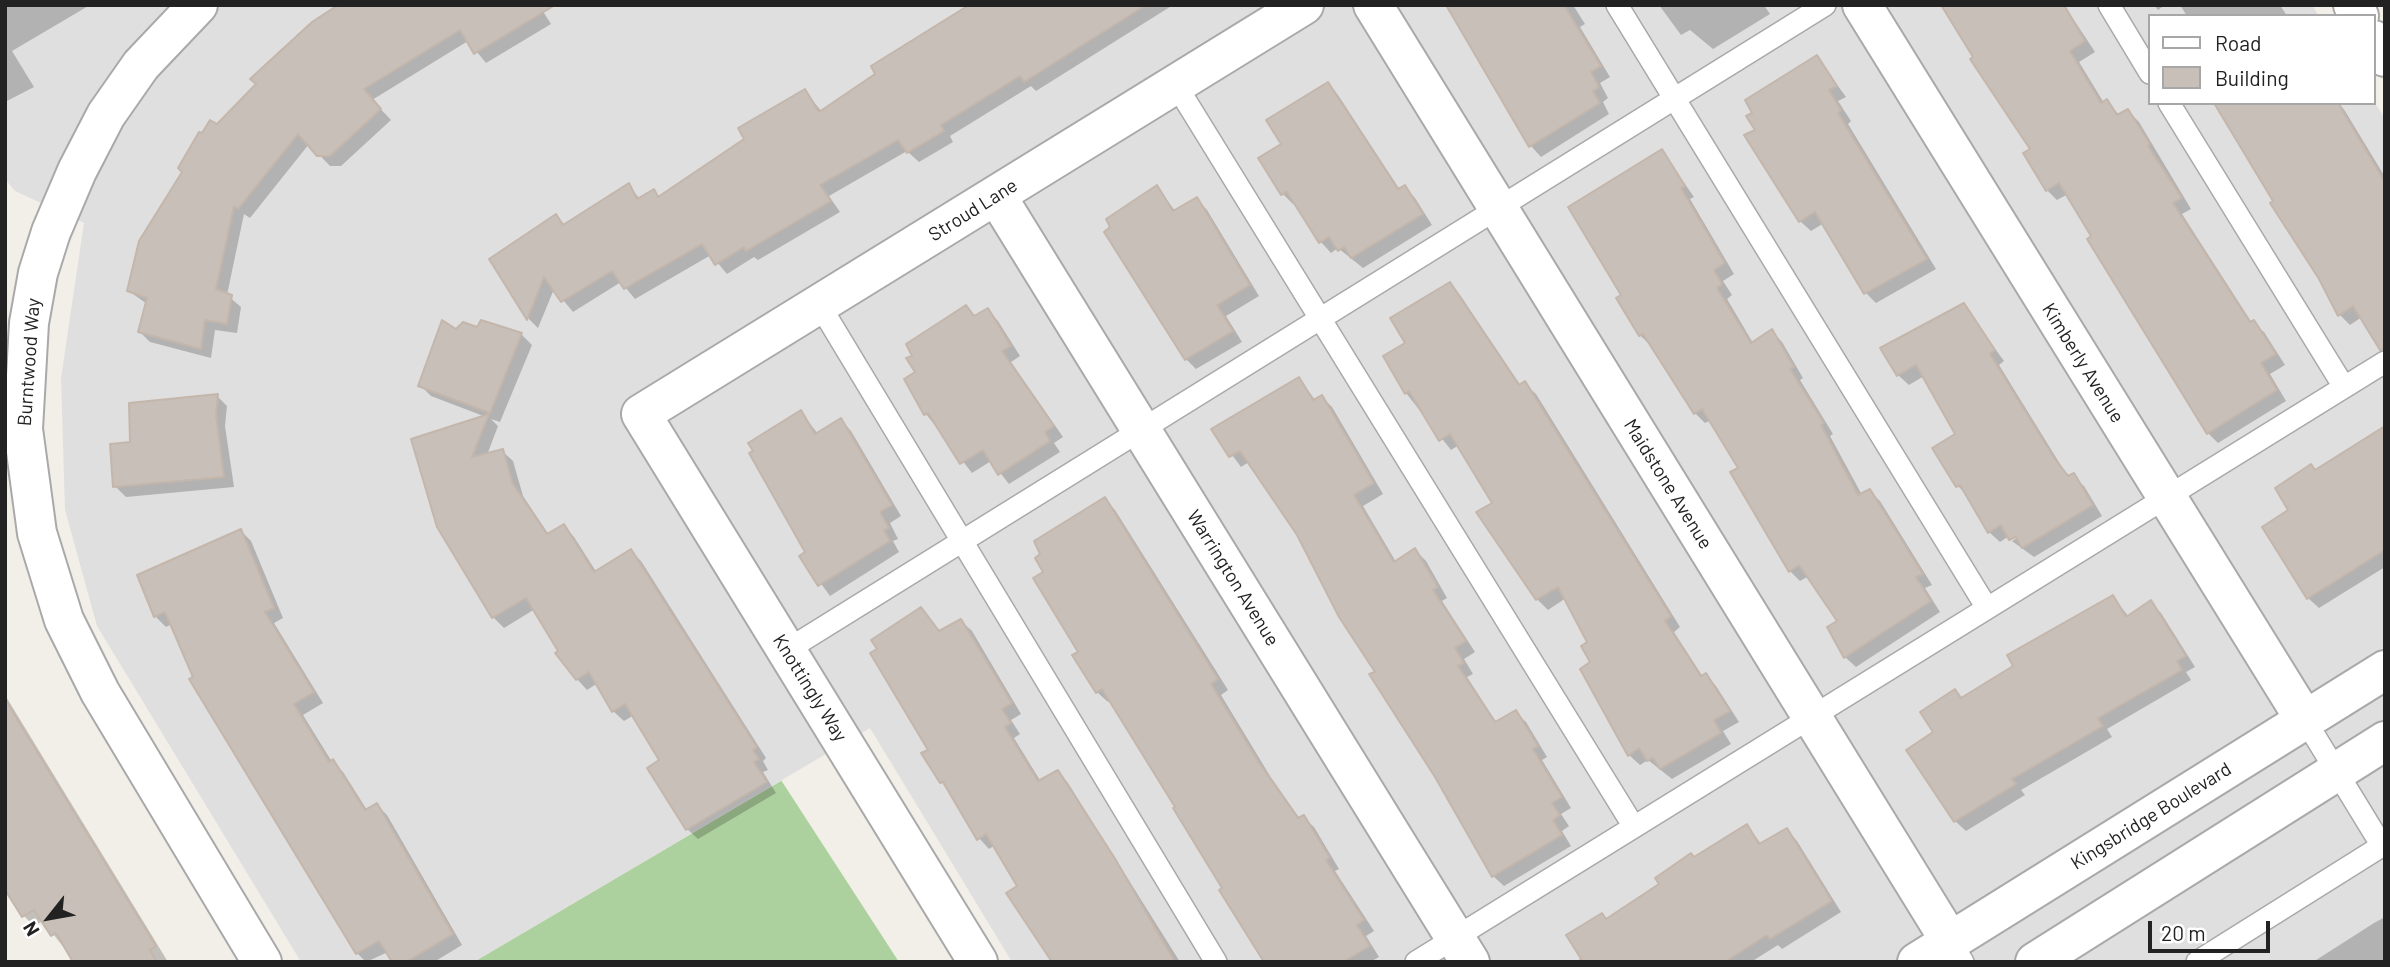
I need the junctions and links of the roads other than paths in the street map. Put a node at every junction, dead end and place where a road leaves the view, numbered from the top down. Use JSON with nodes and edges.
{"nodes":[{"id":1,"x":198,"y":5,"type":"edge"},
{"id":2,"x":1304,"y":5,"type":"edge"},
{"id":3,"x":1373,"y":5,"type":"edge"},
{"id":4,"x":1617,"y":5,"type":"edge"},
{"id":5,"x":1825,"y":5,"type":"edge"},
{"id":6,"x":1862,"y":5,"type":"edge"},
{"id":7,"x":2109,"y":5,"type":"edge"},
{"id":8,"x":2148,"y":70,"type":"edge"},
{"id":9,"x":1176,"y":85,"type":"junction"},
{"id":10,"x":1675,"y":98,"type":"junction"},
{"id":11,"x":2170,"y":105,"type":"edge"},
{"id":12,"x":996,"y":195,"type":"junction"},
{"id":13,"x":1498,"y":208,"type":"junction"},
{"id":14,"x":22,"y":272,"type":"edge"},
{"id":15,"x":819,"y":304,"type":"junction"},
{"id":16,"x":1320,"y":319,"type":"junction"},
{"id":17,"x":2385,"y":362,"type":"edge"},
{"id":18,"x":2344,"y":387,"type":"junction"},
{"id":19,"x":641,"y":414,"type":"joint"},
{"id":20,"x":1141,"y":430,"type":"junction"},
{"id":21,"x":2166,"y":497,"type":"junction"},
{"id":22,"x":962,"y":541,"type":"junction"},
{"id":23,"x":1987,"y":608,"type":"junction"},
{"id":24,"x":787,"y":650,"type":"junction"},
{"id":25,"x":2385,"y":670,"type":"edge"},
{"id":26,"x":1812,"y":717,"type":"junction"},
{"id":27,"x":2305,"y":720,"type":"junction"},
{"id":28,"x":2385,"y":741,"type":"edge"},
{"id":29,"x":2337,"y":771,"type":"junction"},
{"id":30,"x":1634,"y":827,"type":"junction"},
{"id":31,"x":2383,"y":845,"type":"edge"},
{"id":32,"x":1462,"y":950,"type":"edge"},
{"id":33,"x":1956,"y":951,"type":"edge"},
{"id":34,"x":262,"y":962,"type":"edge"},
{"id":35,"x":978,"y":962,"type":"edge"},
{"id":36,"x":1216,"y":962,"type":"edge"},
{"id":37,"x":1416,"y":962,"type":"edge"},
{"id":38,"x":1917,"y":962,"type":"edge"},
{"id":39,"x":2035,"y":962,"type":"edge"},
{"id":40,"x":2197,"y":962,"type":"edge"}],
"edges":[{"from":1,"to":14,"type":"street","name":"Burntwood Way"},
{"from":2,"to":9,"type":"street","name":"Stroud Lane"},
{"from":3,"to":13,"type":"street","name":"Maidstone Avenue"},
{"from":4,"to":10,"type":"lane"},
{"from":5,"to":10,"type":"lane"},
{"from":6,"to":21,"type":"street","name":"Kimberly Avenue"},
{"from":7,"to":8,"type":"lane"},
{"from":9,"to":12,"type":"street","name":"Stroud Lane"},
{"from":9,"to":16,"type":"lane"},
{"from":10,"to":13,"type":"lane"},
{"from":10,"to":23,"type":"lane"},
{"from":11,"to":18,"type":"lane"},
{"from":12,"to":15,"type":"street","name":"Stroud Lane"},
{"from":12,"to":20,"type":"street","name":"Warrington Avenue"},
{"from":13,"to":16,"type":"lane"},
{"from":13,"to":26,"type":"street","name":"Maidstone Avenue"},
{"from":14,"to":34,"type":"street","name":"Burntwood Way"},
{"from":15,"to":19,"type":"street","name":"Stroud Lane"},
{"from":15,"to":22,"type":"lane"},
{"from":16,"to":20,"type":"lane"},
{"from":16,"to":30,"type":"lane"},
{"from":17,"to":18,"type":"lane"},
{"from":18,"to":21,"type":"lane"},
{"from":19,"to":24,"type":"street","name":"Knottingly Way"},
{"from":20,"to":22,"type":"lane"},
{"from":20,"to":32,"type":"street","name":"Warrington Avenue"},
{"from":21,"to":23,"type":"lane"},
{"from":21,"to":27,"type":"street","name":"Kimberly Avenue"},
{"from":22,"to":24,"type":"lane"},
{"from":22,"to":36,"type":"lane"},
{"from":23,"to":26,"type":"lane"},
{"from":24,"to":35,"type":"street","name":"Knottingly Way"},
{"from":25,"to":27,"type":"street","name":"Kingsbridge Boulevard"},
{"from":26,"to":30,"type":"lane"},
{"from":26,"to":33,"type":"street","name":"Maidstone Avenue"},
{"from":27,"to":29,"type":"lane"},
{"from":27,"to":33,"type":"street","name":"Kingsbridge Boulevard"},
{"from":28,"to":29,"type":"street"},
{"from":29,"to":31,"type":"lane"},
{"from":29,"to":39,"type":"street"},
{"from":30,"to":32,"type":"lane"},
{"from":31,"to":40,"type":"lane"},
{"from":32,"to":37,"type":"lane"},
{"from":33,"to":38,"type":"street","name":"Kingsbridge Boulevard"}]}
